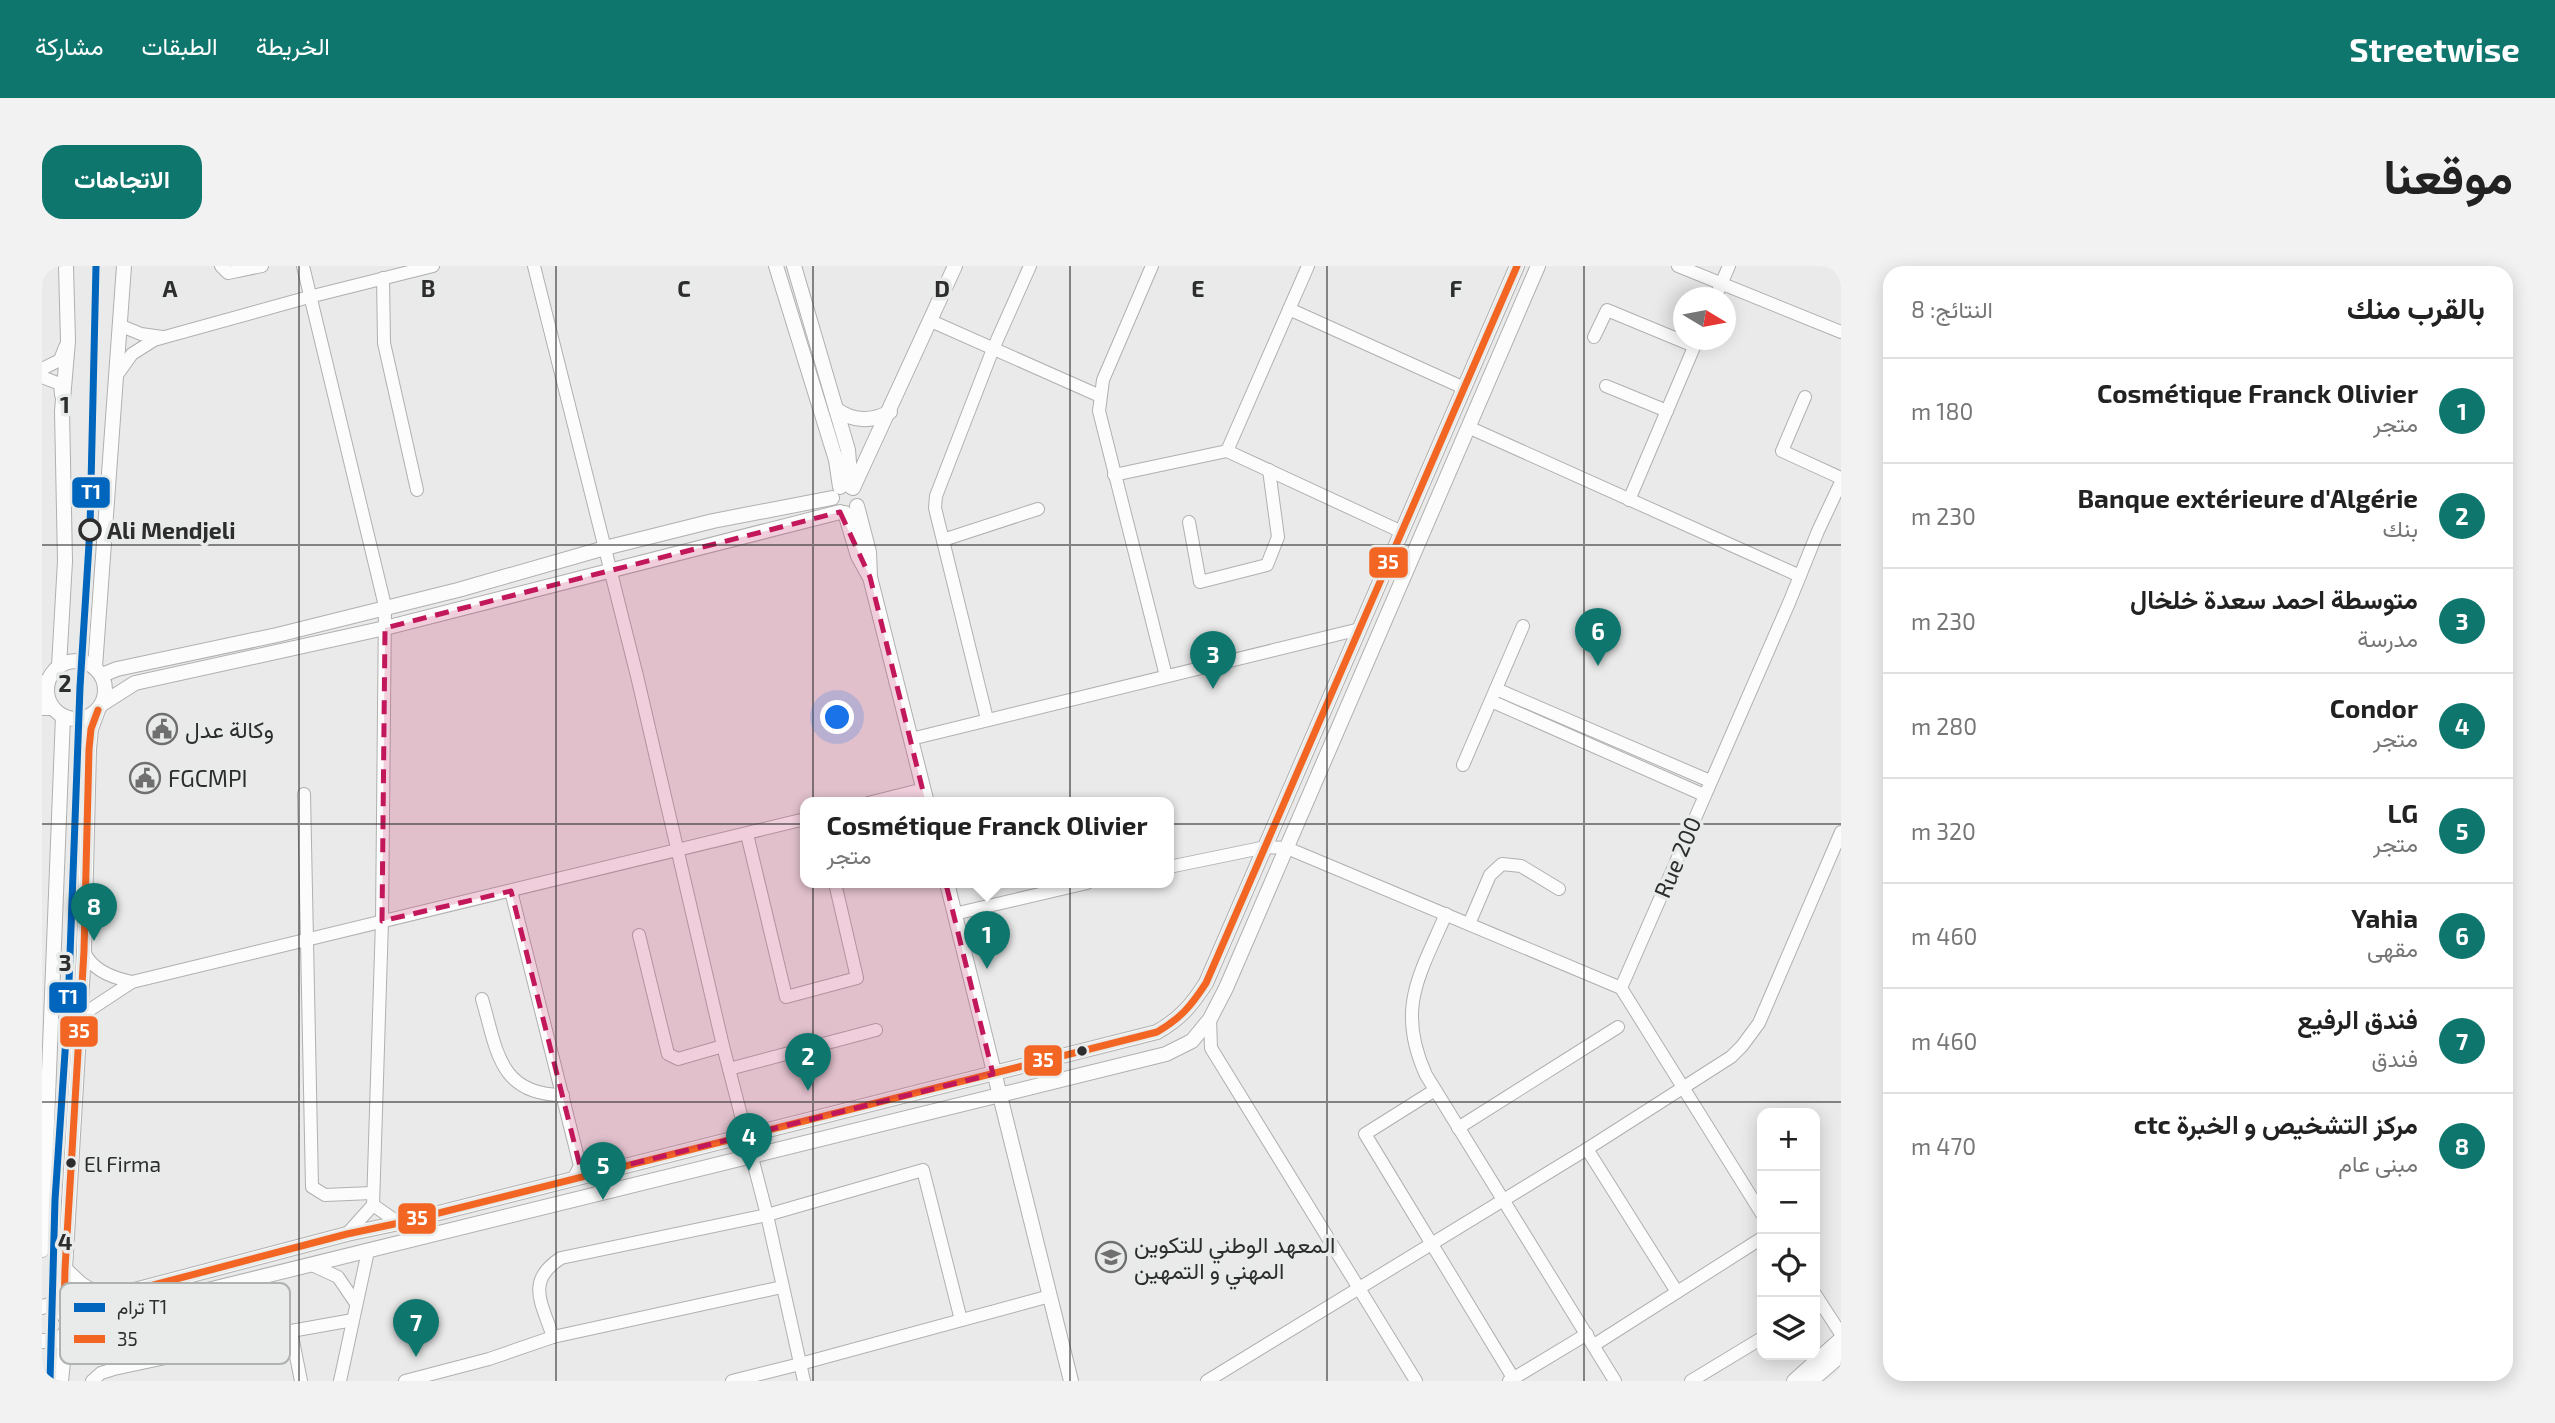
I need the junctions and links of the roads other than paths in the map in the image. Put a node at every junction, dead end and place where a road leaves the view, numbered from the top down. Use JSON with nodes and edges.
{"nodes":[{"id":1,"x":66,"y":266,"type":"edge"},
{"id":2,"x":124,"y":266,"type":"edge"},
{"id":3,"x":221,"y":266,"type":"edge"},
{"id":4,"x":262,"y":266,"type":"edge"},
{"id":5,"x":303,"y":266,"type":"edge"},
{"id":6,"x":433,"y":266,"type":"edge"},
{"id":7,"x":534,"y":266,"type":"edge"},
{"id":8,"x":776,"y":266,"type":"edge"},
{"id":9,"x":794,"y":266,"type":"edge"},
{"id":10,"x":955,"y":266,"type":"edge"},
{"id":11,"x":1030,"y":266,"type":"edge"},
{"id":12,"x":1152,"y":266,"type":"edge"},
{"id":13,"x":1308,"y":266,"type":"edge"},
{"id":14,"x":1517,"y":266,"type":"edge"},
{"id":15,"x":1538,"y":266,"type":"edge"},
{"id":16,"x":1678,"y":266,"type":"edge"},
{"id":17,"x":1729,"y":266,"type":"edge"},
{"id":18,"x":383,"y":278,"type":"junction"},
{"id":19,"x":1722,"y":284,"type":"junction"},
{"id":20,"x":1721,"y":287,"type":"edge"},
{"id":21,"x":309,"y":297,"type":"junction"},
{"id":22,"x":1289,"y":309,"type":"junction"},
{"id":23,"x":931,"y":321,"type":"junction"},
{"id":24,"x":119,"y":325,"type":"junction"},
{"id":25,"x":1841,"y":331,"type":"edge"},
{"id":26,"x":1673,"y":335,"type":"edge"},
{"id":27,"x":166,"y":337,"type":"junction"},
{"id":28,"x":1594,"y":337,"type":"dead end"},
{"id":29,"x":68,"y":341,"type":"junction"},
{"id":30,"x":993,"y":349,"type":"junction"},
{"id":31,"x":1693,"y":350,"type":"edge"},
{"id":32,"x":42,"y":369,"type":"edge"},
{"id":33,"x":117,"y":375,"type":"junction"},
{"id":34,"x":42,"y":377,"type":"edge"},
{"id":35,"x":1606,"y":386,"type":"dead end"},
{"id":36,"x":1464,"y":388,"type":"junction"},
{"id":37,"x":1100,"y":396,"type":"junction"},
{"id":38,"x":1805,"y":397,"type":"dead end"},
{"id":39,"x":836,"y":409,"type":"junction"},
{"id":40,"x":62,"y":411,"type":"junction"},
{"id":41,"x":1667,"y":411,"type":"junction"},
{"id":42,"x":890,"y":412,"type":"junction"},
{"id":43,"x":1468,"y":427,"type":"junction"},
{"id":44,"x":1227,"y":450,"type":"junction"},
{"id":45,"x":1269,"y":470,"type":"junction"},
{"id":46,"x":1114,"y":475,"type":"junction"},
{"id":47,"x":1841,"y":480,"type":"edge"},
{"id":48,"x":417,"y":490,"type":"dead end"},
{"id":49,"x":844,"y":490,"type":"junction"},
{"id":50,"x":1629,"y":500,"type":"junction"},
{"id":51,"x":1038,"y":509,"type":"dead end"},
{"id":52,"x":847,"y":510,"type":"junction"},
{"id":53,"x":1189,"y":522,"type":"dead end"},
{"id":54,"x":1402,"y":532,"type":"junction"},
{"id":55,"x":943,"y":540,"type":"junction"},
{"id":56,"x":605,"y":548,"type":"junction"},
{"id":57,"x":610,"y":570,"type":"junction"},
{"id":58,"x":1800,"y":576,"type":"junction"},
{"id":59,"x":384,"y":606,"type":"junction"},
{"id":60,"x":1523,"y":626,"type":"dead end"},
{"id":61,"x":385,"y":628,"type":"junction"},
{"id":62,"x":1360,"y":629,"type":"junction"},
{"id":63,"x":59,"y":666,"type":"junction"},
{"id":64,"x":99,"y":671,"type":"junction"},
{"id":65,"x":1166,"y":676,"type":"junction"},
{"id":66,"x":46,"y":681,"type":"edge"},
{"id":67,"x":1493,"y":695,"type":"junction"},
{"id":68,"x":100,"y":707,"type":"junction"},
{"id":69,"x":53,"y":711,"type":"edge"},
{"id":70,"x":987,"y":719,"type":"junction"},
{"id":71,"x":911,"y":739,"type":"junction"},
{"id":72,"x":1463,"y":765,"type":"dead end"},
{"id":73,"x":1710,"y":781,"type":"junction"},
{"id":74,"x":304,"y":794,"type":"dead end"},
{"id":75,"x":1704,"y":795,"type":"junction"},
{"id":76,"x":925,"y":796,"type":"edge"},
{"id":77,"x":800,"y":820,"type":"edge"},
{"id":78,"x":1841,"y":832,"type":"edge"},
{"id":79,"x":747,"y":834,"type":"junction"},
{"id":80,"x":1265,"y":847,"type":"junction"},
{"id":81,"x":1287,"y":848,"type":"junction"},
{"id":82,"x":678,"y":850,"type":"junction"},
{"id":83,"x":1174,"y":866,"type":"edge"},
{"id":84,"x":836,"y":888,"type":"edge"},
{"id":85,"x":948,"y":888,"type":"edge"},
{"id":86,"x":1066,"y":888,"type":"edge"},
{"id":87,"x":1559,"y":889,"type":"dead end"},
{"id":88,"x":511,"y":891,"type":"junction"},
{"id":89,"x":954,"y":914,"type":"junction"},
{"id":90,"x":1446,"y":915,"type":"junction"},
{"id":91,"x":382,"y":922,"type":"junction"},
{"id":92,"x":1469,"y":924,"type":"junction"},
{"id":93,"x":639,"y":935,"type":"dead end"},
{"id":94,"x":308,"y":939,"type":"junction"},
{"id":95,"x":84,"y":951,"type":"junction"},
{"id":96,"x":132,"y":982,"type":"junction"},
{"id":97,"x":1621,"y":988,"type":"junction"},
{"id":98,"x":482,"y":999,"type":"dead end"},
{"id":99,"x":1210,"y":1019,"type":"junction"},
{"id":100,"x":78,"y":1020,"type":"junction"},
{"id":101,"x":1618,"y":1027,"type":"dead end"},
{"id":102,"x":876,"y":1030,"type":"dead end"},
{"id":103,"x":1183,"y":1045,"type":"junction"},
{"id":104,"x":723,"y":1046,"type":"junction"},
{"id":105,"x":1211,"y":1048,"type":"junction"},
{"id":106,"x":729,"y":1069,"type":"junction"},
{"id":107,"x":993,"y":1074,"type":"junction"},
{"id":108,"x":1683,"y":1087,"type":"junction"},
{"id":109,"x":1435,"y":1090,"type":"junction"},
{"id":110,"x":563,"y":1095,"type":"junction"},
{"id":111,"x":1000,"y":1096,"type":"junction"},
{"id":112,"x":1458,"y":1128,"type":"junction"},
{"id":113,"x":747,"y":1135,"type":"junction"},
{"id":114,"x":1587,"y":1149,"type":"junction"},
{"id":115,"x":751,"y":1156,"type":"junction"},
{"id":116,"x":577,"y":1172,"type":"junction"},
{"id":117,"x":372,"y":1199,"type":"junction"},
{"id":118,"x":1502,"y":1199,"type":"junction"},
{"id":119,"x":1757,"y":1206,"type":"edge"},
{"id":120,"x":43,"y":1215,"type":"edge"},
{"id":121,"x":767,"y":1215,"type":"junction"},
{"id":122,"x":399,"y":1223,"type":"junction"},
{"id":123,"x":346,"y":1234,"type":"junction"},
{"id":124,"x":1757,"y":1241,"type":"edge"},
{"id":125,"x":1430,"y":1244,"type":"junction"},
{"id":126,"x":42,"y":1250,"type":"edge"},
{"id":127,"x":368,"y":1251,"type":"junction"},
{"id":128,"x":312,"y":1265,"type":"junction"},
{"id":129,"x":65,"y":1269,"type":"junction"},
{"id":130,"x":65,"y":1283,"type":"edge"},
{"id":131,"x":79,"y":1283,"type":"edge"},
{"id":132,"x":161,"y":1283,"type":"edge"},
{"id":133,"x":238,"y":1283,"type":"edge"},
{"id":134,"x":782,"y":1287,"type":"junction"},
{"id":135,"x":1359,"y":1288,"type":"junction"},
{"id":136,"x":1677,"y":1292,"type":"junction"},
{"id":137,"x":1050,"y":1296,"type":"junction"},
{"id":138,"x":1817,"y":1297,"type":"edge"},
{"id":139,"x":355,"y":1302,"type":"junction"},
{"id":140,"x":42,"y":1307,"type":"edge"},
{"id":141,"x":60,"y":1309,"type":"edge"},
{"id":142,"x":353,"y":1320,"type":"junction"},
{"id":143,"x":961,"y":1320,"type":"junction"},
{"id":144,"x":291,"y":1331,"type":"joint"},
{"id":145,"x":553,"y":1337,"type":"junction"},
{"id":146,"x":1841,"y":1337,"type":"edge"},
{"id":147,"x":60,"y":1338,"type":"edge"},
{"id":148,"x":1590,"y":1340,"type":"junction"},
{"id":149,"x":42,"y":1341,"type":"edge"},
{"id":150,"x":1757,"y":1341,"type":"edge"},
{"id":151,"x":1841,"y":1355,"type":"edge"},
{"id":152,"x":62,"y":1364,"type":"edge"},
{"id":153,"x":133,"y":1364,"type":"edge"},
{"id":154,"x":800,"y":1364,"type":"junction"},
{"id":155,"x":1214,"y":1379,"type":"edge"},
{"id":156,"x":1513,"y":1380,"type":"edge"},
{"id":157,"x":61,"y":1381,"type":"edge"},
{"id":158,"x":92,"y":1381,"type":"edge"},
{"id":159,"x":301,"y":1381,"type":"edge"},
{"id":160,"x":340,"y":1381,"type":"edge"},
{"id":161,"x":405,"y":1381,"type":"edge"},
{"id":162,"x":732,"y":1381,"type":"edge"},
{"id":163,"x":804,"y":1381,"type":"edge"},
{"id":164,"x":1071,"y":1381,"type":"edge"},
{"id":165,"x":1416,"y":1381,"type":"edge"},
{"id":166,"x":1615,"y":1381,"type":"edge"},
{"id":167,"x":1692,"y":1381,"type":"edge"},
{"id":168,"x":1794,"y":1381,"type":"edge"},
{"id":169,"x":1811,"y":1381,"type":"edge"}],
"edges":[{"from":1,"to":29,"type":"main road"},
{"from":2,"to":24,"type":"main road"},
{"from":3,"to":4,"type":"street"},
{"from":5,"to":21,"type":"street"},
{"from":6,"to":18,"type":"street"},
{"from":7,"to":56,"type":"street"},
{"from":8,"to":49,"type":"main road"},
{"from":9,"to":39,"type":"main road"},
{"from":10,"to":23,"type":"main road"},
{"from":11,"to":30,"type":"street"},
{"from":12,"to":37,"type":"street"},
{"from":13,"to":22,"type":"street"},
{"from":14,"to":36,"type":"main road"},
{"from":15,"to":43,"type":"main road"},
{"from":16,"to":19,"type":"street"},
{"from":17,"to":19,"type":"street"},
{"from":18,"to":21,"type":"street"},
{"from":18,"to":48,"type":"street"},
{"from":19,"to":20,"type":"street"},
{"from":19,"to":25,"type":"street"},
{"from":21,"to":27,"type":"street"},
{"from":21,"to":59,"type":"street"},
{"from":22,"to":36,"type":"street"},
{"from":22,"to":44,"type":"street"},
{"from":23,"to":30,"type":"street"},
{"from":23,"to":42,"type":"main road"},
{"from":24,"to":27,"type":"street"},
{"from":24,"to":33,"type":"main road"},
{"from":26,"to":28,"type":"street"},
{"from":27,"to":33,"type":"street"},
{"from":29,"to":32,"type":"street"},
{"from":29,"to":40,"type":"main road"},
{"from":30,"to":37,"type":"street"},
{"from":30,"to":55,"type":"street"},
{"from":31,"to":41,"type":"street"},
{"from":33,"to":64,"type":"main road"},
{"from":34,"to":40,"type":"street"},
{"from":35,"to":41,"type":"street"},
{"from":36,"to":54,"type":"main road"},
{"from":37,"to":46,"type":"street"},
{"from":38,"to":47,"type":"street"},
{"from":39,"to":42,"type":"main road"},
{"from":39,"to":49,"type":"main road"},
{"from":40,"to":63,"type":"main road"},
{"from":41,"to":50,"type":"street"},
{"from":42,"to":49,"type":"main road"},
{"from":43,"to":50,"type":"street"},
{"from":43,"to":81,"type":"main road"},
{"from":44,"to":45,"type":"street"},
{"from":44,"to":46,"type":"street"},
{"from":45,"to":53,"type":"street"},
{"from":45,"to":54,"type":"street"},
{"from":46,"to":65,"type":"street"},
{"from":47,"to":58,"type":"street","name":"Rue 200"},
{"from":49,"to":52,"type":"main road"},
{"from":49,"to":52,"type":"main road"},
{"from":49,"to":56,"type":"main road"},
{"from":50,"to":58,"type":"street"},
{"from":51,"to":55,"type":"street"},
{"from":52,"to":57,"type":"main road"},
{"from":52,"to":71,"type":"main road"},
{"from":54,"to":62,"type":"main road"},
{"from":55,"to":70,"type":"street"},
{"from":56,"to":57,"type":"street"},
{"from":56,"to":59,"type":"main road"},
{"from":57,"to":61,"type":"main road"},
{"from":57,"to":82,"type":"street"},
{"from":58,"to":73,"type":"street","name":"Rue 200"},
{"from":59,"to":61,"type":"street"},
{"from":59,"to":64,"type":"main road"},
{"from":60,"to":67,"type":"street"},
{"from":61,"to":68,"type":"main road"},
{"from":61,"to":91,"type":"street"},
{"from":62,"to":65,"type":"street"},
{"from":62,"to":80,"type":"main road"},
{"from":63,"to":64,"type":"main road"},
{"from":63,"to":66,"type":"main road"},
{"from":64,"to":68,"type":"main road"},
{"from":65,"to":70,"type":"street"},
{"from":66,"to":69,"type":"main road"},
{"from":67,"to":72,"type":"street"},
{"from":67,"to":73,"type":"street"},
{"from":67,"to":75,"type":"street"},
{"from":68,"to":69,"type":"main road"},
{"from":68,"to":95,"type":"main road"},
{"from":69,"to":120,"type":"main road"},
{"from":70,"to":71,"type":"street"},
{"from":71,"to":76,"type":"main road"},
{"from":73,"to":75,"type":"street","name":"Rue 200"},
{"from":74,"to":94,"type":"street"},
{"from":75,"to":97,"type":"street","name":"Rue 200"},
{"from":77,"to":79,"type":"street"},
{"from":78,"to":108,"type":"street"},
{"from":79,"to":82,"type":"street"},
{"from":79,"to":84,"type":"street"},
{"from":80,"to":81,"type":"street"},
{"from":80,"to":83,"type":"street"},
{"from":80,"to":107,"type":"main road"},
{"from":81,"to":90,"type":"street"},
{"from":81,"to":99,"type":"main road"},
{"from":82,"to":88,"type":"street"},
{"from":82,"to":104,"type":"street"},
{"from":85,"to":89,"type":"main road"},
{"from":86,"to":89,"type":"street"},
{"from":87,"to":92,"type":"street"},
{"from":88,"to":91,"type":"street"},
{"from":88,"to":110,"type":"street"},
{"from":89,"to":107,"type":"main road"},
{"from":90,"to":92,"type":"street"},
{"from":90,"to":109,"type":"street"},
{"from":91,"to":94,"type":"street"},
{"from":91,"to":117,"type":"street"},
{"from":92,"to":97,"type":"street"},
{"from":93,"to":104,"type":"street"},
{"from":94,"to":96,"type":"street"},
{"from":94,"to":117,"type":"street"},
{"from":95,"to":96,"type":"street"},
{"from":95,"to":100,"type":"main road"},
{"from":96,"to":100,"type":"street"},
{"from":97,"to":108,"type":"street"},
{"from":98,"to":110,"type":"street"},
{"from":99,"to":103,"type":"main road"},
{"from":99,"to":105,"type":"street"},
{"from":100,"to":129,"type":"main road"},
{"from":101,"to":112,"type":"street"},
{"from":102,"to":106,"type":"street"},
{"from":103,"to":105,"type":"street"},
{"from":103,"to":111,"type":"main road"},
{"from":104,"to":106,"type":"street"},
{"from":105,"to":135,"type":"street"},
{"from":106,"to":113,"type":"street"},
{"from":107,"to":111,"type":"main road"},
{"from":107,"to":113,"type":"main road"},
{"from":108,"to":114,"type":"street"},
{"from":108,"to":119,"type":"street"},
{"from":109,"to":112,"type":"street"},
{"from":109,"to":125,"type":"street"},
{"from":110,"to":116,"type":"street"},
{"from":111,"to":115,"type":"main road"},
{"from":111,"to":137,"type":"main road"},
{"from":112,"to":118,"type":"street"},
{"from":113,"to":115,"type":"street"},
{"from":113,"to":116,"type":"main road"},
{"from":114,"to":118,"type":"street"},
{"from":114,"to":136,"type":"street"},
{"from":115,"to":121,"type":"street"},
{"from":115,"to":127,"type":"main road"},
{"from":116,"to":122,"type":"main road"},
{"from":117,"to":122,"type":"street"},
{"from":117,"to":123,"type":"street"},
{"from":118,"to":125,"type":"street"},
{"from":118,"to":148,"type":"street"},
{"from":120,"to":126,"type":"main road"},
{"from":121,"to":134,"type":"street"},
{"from":121,"to":143,"type":"street"},
{"from":121,"to":145,"type":"street"},
{"from":122,"to":123,"type":"main road"},
{"from":123,"to":132,"type":"main road"},
{"from":124,"to":136,"type":"street"},
{"from":125,"to":135,"type":"street"},
{"from":125,"to":156,"type":"street"},
{"from":127,"to":128,"type":"main road"},
{"from":127,"to":139,"type":"street"},
{"from":128,"to":133,"type":"main road"},
{"from":128,"to":139,"type":"street"},
{"from":129,"to":130,"type":"main road"},
{"from":129,"to":131,"type":"main road"},
{"from":134,"to":145,"type":"street"},
{"from":134,"to":154,"type":"street"},
{"from":135,"to":155,"type":"street"},
{"from":135,"to":165,"type":"street"},
{"from":136,"to":148,"type":"street"},
{"from":137,"to":143,"type":"street"},
{"from":137,"to":164,"type":"main road"},
{"from":138,"to":146,"type":"street"},
{"from":139,"to":142,"type":"street"},
{"from":140,"to":141,"type":"main road"},
{"from":142,"to":144,"type":"street"},
{"from":142,"to":160,"type":"street"},
{"from":143,"to":154,"type":"street"},
{"from":144,"to":159,"type":"street"},
{"from":145,"to":161,"type":"street"},
{"from":146,"to":168,"type":"main road"},
{"from":147,"to":149,"type":"main road"},
{"from":148,"to":156,"type":"street"},
{"from":148,"to":166,"type":"street"},
{"from":150,"to":167,"type":"street"},
{"from":151,"to":169,"type":"main road"},
{"from":152,"to":157,"type":"main road"},
{"from":153,"to":158,"type":"street"},
{"from":154,"to":162,"type":"street"},
{"from":154,"to":163,"type":"street"}]}
